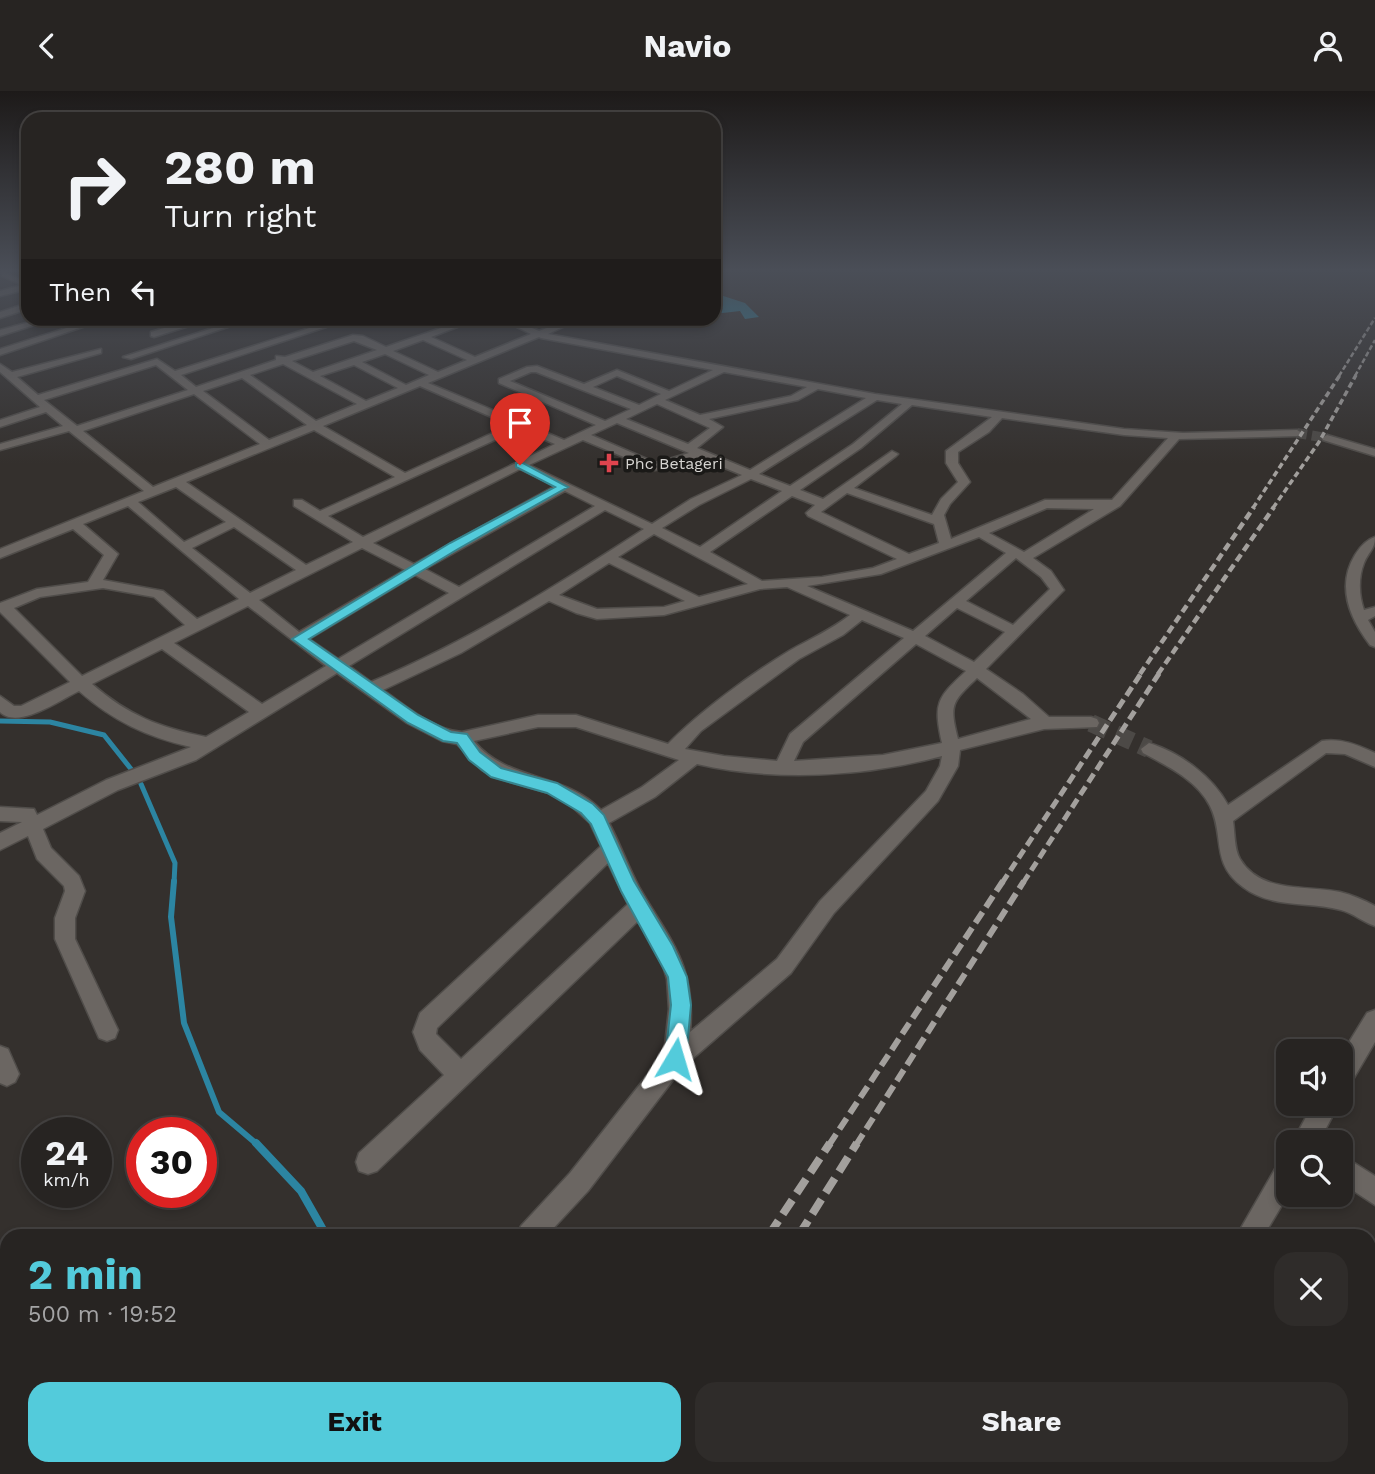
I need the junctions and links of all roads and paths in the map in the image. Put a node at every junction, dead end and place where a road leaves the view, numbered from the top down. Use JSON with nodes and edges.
{"nodes":[{"id":1,"x":51,"y":336,"type":"edge"},
{"id":2,"x":196,"y":336,"type":"edge"},
{"id":3,"x":296,"y":336,"type":"edge"},
{"id":4,"x":427,"y":336,"type":"edge"},
{"id":5,"x":540,"y":336,"type":"edge"},
{"id":6,"x":544,"y":336,"type":"edge"},
{"id":7,"x":423,"y":337,"type":"junction"},
{"id":8,"x":248,"y":340,"type":"dead end"},
{"id":9,"x":260,"y":347,"type":"junction"},
{"id":10,"x":384,"y":350,"type":"junction"},
{"id":11,"x":98,"y":351,"type":"dead end"},
{"id":12,"x":0,"y":352,"type":"edge"},
{"id":13,"x":115,"y":361,"type":"dead end"},
{"id":14,"x":283,"y":361,"type":"junction"},
{"id":15,"x":354,"y":361,"type":"junction"},
{"id":16,"x":477,"y":361,"type":"junction"},
{"id":17,"x":0,"y":367,"type":"edge"},
{"id":18,"x":725,"y":368,"type":"junction"},
{"id":19,"x":176,"y":374,"type":"junction"},
{"id":20,"x":242,"y":374,"type":"junction"},
{"id":21,"x":10,"y":376,"type":"junction"},
{"id":22,"x":312,"y":376,"type":"junction"},
{"id":23,"x":438,"y":376,"type":"junction"},
{"id":24,"x":419,"y":383,"type":"junction"},
{"id":25,"x":38,"y":386,"type":"dead end"},
{"id":26,"x":584,"y":387,"type":"junction"},
{"id":27,"x":816,"y":387,"type":"junction"},
{"id":28,"x":197,"y":389,"type":"junction"},
{"id":29,"x":407,"y":389,"type":"junction"},
{"id":30,"x":25,"y":390,"type":"junction"},
{"id":31,"x":669,"y":394,"type":"junction"},
{"id":32,"x":875,"y":397,"type":"junction"},
{"id":33,"x":36,"y":399,"type":"junction"},
{"id":34,"x":656,"y":400,"type":"junction"},
{"id":35,"x":910,"y":403,"type":"junction"},
{"id":36,"x":366,"y":405,"type":"junction"},
{"id":37,"x":46,"y":408,"type":"junction"},
{"id":38,"x":638,"y":408,"type":"junction"},
{"id":39,"x":999,"y":413,"type":"junction"},
{"id":40,"x":701,"y":418,"type":"junction"},
{"id":41,"x":610,"y":422,"type":"junction"},
{"id":42,"x":0,"y":424,"type":"edge"},
{"id":43,"x":521,"y":424,"type":"junction"},
{"id":44,"x":315,"y":426,"type":"junction"},
{"id":45,"x":74,"y":429,"type":"junction"},
{"id":46,"x":1297,"y":433,"type":"tunnel mouth"},
{"id":47,"x":581,"y":435,"type":"junction"},
{"id":48,"x":1176,"y":436,"type":"junction"},
{"id":49,"x":1328,"y":438,"type":"tunnel mouth"},
{"id":50,"x":564,"y":444,"type":"junction"},
{"id":51,"x":268,"y":445,"type":"junction"},
{"id":52,"x":0,"y":447,"type":"edge"},
{"id":53,"x":695,"y":450,"type":"junction"},
{"id":54,"x":1375,"y":453,"type":"edge"},
{"id":55,"x":892,"y":454,"type":"dead end"},
{"id":56,"x":520,"y":465,"type":"junction"},
{"id":57,"x":752,"y":473,"type":"junction"},
{"id":58,"x":404,"y":477,"type":"junction"},
{"id":59,"x":177,"y":482,"type":"junction"},
{"id":60,"x":563,"y":487,"type":"junction"},
{"id":61,"x":844,"y":488,"type":"junction"},
{"id":62,"x":793,"y":490,"type":"junction"},
{"id":63,"x":152,"y":492,"type":"junction"},
{"id":64,"x":130,"y":501,"type":"junction"},
{"id":65,"x":299,"y":503,"type":"dead end"},
{"id":66,"x":823,"y":504,"type":"junction"},
{"id":67,"x":603,"y":506,"type":"junction"},
{"id":68,"x":1108,"y":506,"type":"junction"},
{"id":69,"x":319,"y":516,"type":"junction"},
{"id":70,"x":938,"y":521,"type":"junction"},
{"id":71,"x":74,"y":523,"type":"junction"},
{"id":72,"x":235,"y":523,"type":"junction"},
{"id":73,"x":652,"y":529,"type":"junction"},
{"id":74,"x":980,"y":533,"type":"junction"},
{"id":75,"x":1375,"y":541,"type":"edge"},
{"id":76,"x":363,"y":543,"type":"junction"},
{"id":77,"x":946,"y":545,"type":"junction"},
{"id":78,"x":187,"y":551,"type":"junction"},
{"id":79,"x":701,"y":552,"type":"junction"},
{"id":80,"x":0,"y":554,"type":"edge"},
{"id":81,"x":1019,"y":555,"type":"junction"},
{"id":82,"x":608,"y":557,"type":"junction"},
{"id":83,"x":908,"y":559,"type":"junction"},
{"id":84,"x":416,"y":571,"type":"junction"},
{"id":85,"x":307,"y":572,"type":"junction"},
{"id":86,"x":789,"y":583,"type":"junction"},
{"id":87,"x":93,"y":584,"type":"junction"},
{"id":88,"x":760,"y":585,"type":"junction"},
{"id":89,"x":458,"y":592,"type":"junction"},
{"id":90,"x":547,"y":595,"type":"junction"},
{"id":91,"x":250,"y":601,"type":"junction"},
{"id":92,"x":696,"y":601,"type":"junction"},
{"id":93,"x":956,"y":603,"type":"junction"},
{"id":94,"x":2,"y":607,"type":"edge"},
{"id":95,"x":1375,"y":611,"type":"edge"},
{"id":96,"x":860,"y":614,"type":"junction"},
{"id":97,"x":1359,"y":618,"type":"junction"},
{"id":98,"x":197,"y":627,"type":"junction"},
{"id":99,"x":1016,"y":632,"type":"junction"},
{"id":100,"x":912,"y":637,"type":"junction"},
{"id":101,"x":299,"y":639,"type":"junction"},
{"id":102,"x":1375,"y":642,"type":"edge"},
{"id":103,"x":164,"y":643,"type":"junction"},
{"id":104,"x":337,"y":664,"type":"junction"},
{"id":105,"x":976,"y":671,"type":"junction"},
{"id":106,"x":83,"y":683,"type":"junction"},
{"id":107,"x":370,"y":689,"type":"junction"},
{"id":108,"x":0,"y":702,"type":"edge"},
{"id":109,"x":260,"y":712,"type":"junction"},
{"id":110,"x":1044,"y":721,"type":"junction"},
{"id":111,"x":1091,"y":723,"type":"tunnel mouth"},
{"id":112,"x":462,"y":738,"type":"junction"},
{"id":113,"x":207,"y":744,"type":"junction"},
{"id":114,"x":952,"y":748,"type":"junction"},
{"id":115,"x":1149,"y":749,"type":"tunnel mouth"},
{"id":116,"x":673,"y":750,"type":"junction"},
{"id":117,"x":695,"y":756,"type":"junction"},
{"id":118,"x":1375,"y":761,"type":"edge"},
{"id":119,"x":783,"y":766,"type":"junction"},
{"id":120,"x":0,"y":814,"type":"edge"},
{"id":121,"x":1224,"y":818,"type":"junction"},
{"id":122,"x":598,"y":820,"type":"junction"},
{"id":123,"x":34,"y":824,"type":"junction"},
{"id":124,"x":0,"y":842,"type":"edge"},
{"id":125,"x":610,"y":849,"type":"junction"},
{"id":126,"x":639,"y":907,"type":"junction"},
{"id":127,"x":1375,"y":917,"type":"edge"},
{"id":128,"x":1375,"y":1021,"type":"edge"},
{"id":129,"x":107,"y":1030,"type":"dead end"},
{"id":130,"x":1353,"y":1058,"type":"edge"},
{"id":131,"x":675,"y":1059,"type":"junction"},
{"id":132,"x":460,"y":1075,"type":"junction"},
{"id":133,"x":368,"y":1162,"type":"dead end"},
{"id":134,"x":1353,"y":1176,"type":"edge"},
{"id":135,"x":1276,"y":1191,"type":"edge"},
{"id":136,"x":1375,"y":1192,"type":"edge"},
{"id":137,"x":536,"y":1229,"type":"edge"},
{"id":138,"x":1254,"y":1229,"type":"edge"}],
"edges":[{"from":1,"to":12,"type":"street"},
{"from":2,"to":13,"type":"street"},
{"from":3,"to":9,"type":"street"},
{"from":4,"to":7,"type":"street"},
{"from":5,"to":16,"type":"street"},
{"from":6,"to":18,"type":"street"},
{"from":7,"to":10,"type":"street"},
{"from":7,"to":16,"type":"street"},
{"from":8,"to":9,"type":"street"},
{"from":9,"to":14,"type":"street"},
{"from":9,"to":19,"type":"street"},
{"from":10,"to":14,"type":"street"},
{"from":10,"to":15,"type":"street"},
{"from":10,"to":23,"type":"street"},
{"from":11,"to":21,"type":"street"},
{"from":14,"to":20,"type":"street"},
{"from":14,"to":22,"type":"street"},
{"from":15,"to":22,"type":"street"},
{"from":15,"to":29,"type":"street"},
{"from":16,"to":23,"type":"street"},
{"from":17,"to":21,"type":"street"},
{"from":18,"to":27,"type":"street"},
{"from":18,"to":31,"type":"street"},
{"from":19,"to":28,"type":"street"},
{"from":19,"to":33,"type":"street"},
{"from":20,"to":28,"type":"street"},
{"from":20,"to":44,"type":"street"},
{"from":21,"to":30,"type":"street"},
{"from":22,"to":36,"type":"street"},
{"from":23,"to":24,"type":"street"},
{"from":24,"to":29,"type":"street"},
{"from":24,"to":43,"type":"street"},
{"from":25,"to":30,"type":"street"},
{"from":26,"to":31,"type":"street"},
{"from":26,"to":38,"type":"street"},
{"from":26,"to":41,"type":"street"},
{"from":27,"to":32,"type":"street"},
{"from":27,"to":40,"type":"street"},
{"from":28,"to":45,"type":"street"},
{"from":28,"to":51,"type":"street"},
{"from":29,"to":36,"type":"street"},
{"from":30,"to":33,"type":"street"},
{"from":31,"to":34,"type":"street"},
{"from":32,"to":35,"type":"street"},
{"from":32,"to":57,"type":"street"},
{"from":33,"to":37,"type":"street"},
{"from":34,"to":38,"type":"street"},
{"from":34,"to":40,"type":"street"},
{"from":35,"to":39,"type":"street"},
{"from":35,"to":62,"type":"street"},
{"from":36,"to":44,"type":"street"},
{"from":37,"to":42,"type":"street"},
{"from":37,"to":45,"type":"street"},
{"from":38,"to":41,"type":"street"},
{"from":39,"to":48,"type":"street"},
{"from":39,"to":70,"type":"street"},
{"from":40,"to":53,"type":"street"},
{"from":41,"to":47,"type":"street"},
{"from":41,"to":53,"type":"street"},
{"from":43,"to":50,"type":"street"},
{"from":43,"to":58,"type":"street"},
{"from":44,"to":51,"type":"street"},
{"from":44,"to":58,"type":"street"},
{"from":45,"to":52,"type":"street"},
{"from":45,"to":63,"type":"street"},
{"from":46,"to":48,"type":"street"},
{"from":47,"to":50,"type":"street"},
{"from":47,"to":53,"type":"street"},
{"from":48,"to":68,"type":"street"},
{"from":49,"to":54,"type":"street"},
{"from":50,"to":56,"type":"street"},
{"from":51,"to":59,"type":"street"},
{"from":53,"to":57,"type":"street"},
{"from":55,"to":61,"type":"street"},
{"from":56,"to":60,"type":"street"},
{"from":56,"to":76,"type":"street"},
{"from":57,"to":62,"type":"street"},
{"from":57,"to":73,"type":"street"},
{"from":58,"to":69,"type":"street"},
{"from":59,"to":63,"type":"street"},
{"from":59,"to":72,"type":"street"},
{"from":60,"to":67,"type":"street"},
{"from":60,"to":84,"type":"street"},
{"from":61,"to":66,"type":"street"},
{"from":61,"to":70,"type":"street"},
{"from":62,"to":66,"type":"street"},
{"from":62,"to":79,"type":"street"},
{"from":63,"to":64,"type":"street"},
{"from":64,"to":71,"type":"street"},
{"from":64,"to":78,"type":"street"},
{"from":65,"to":69,"type":"street"},
{"from":66,"to":83,"type":"street"},
{"from":67,"to":73,"type":"street"},
{"from":67,"to":89,"type":"street"},
{"from":68,"to":74,"type":"street"},
{"from":68,"to":81,"type":"street"},
{"from":69,"to":76,"type":"street"},
{"from":70,"to":77,"type":"street"},
{"from":71,"to":80,"type":"street"},
{"from":71,"to":87,"type":"street"},
{"from":72,"to":78,"type":"street"},
{"from":72,"to":85,"type":"street"},
{"from":73,"to":79,"type":"street"},
{"from":73,"to":82,"type":"street"},
{"from":74,"to":77,"type":"street"},
{"from":74,"to":81,"type":"street"},
{"from":75,"to":97,"type":"street"},
{"from":76,"to":84,"type":"street"},
{"from":76,"to":85,"type":"street"},
{"from":77,"to":83,"type":"street"},
{"from":78,"to":91,"type":"street"},
{"from":79,"to":88,"type":"street"},
{"from":81,"to":93,"type":"street"},
{"from":81,"to":99,"type":"street"},
{"from":82,"to":90,"type":"street"},
{"from":82,"to":92,"type":"street"},
{"from":83,"to":86,"type":"street"},
{"from":84,"to":89,"type":"street"},
{"from":84,"to":101,"type":"street"},
{"from":85,"to":91,"type":"street"},
{"from":86,"to":88,"type":"street"},
{"from":86,"to":96,"type":"street"},
{"from":87,"to":94,"type":"street"},
{"from":87,"to":98,"type":"street"},
{"from":88,"to":92,"type":"street"},
{"from":89,"to":104,"type":"street"},
{"from":90,"to":92,"type":"street"},
{"from":90,"to":107,"type":"street"},
{"from":91,"to":98,"type":"street"},
{"from":91,"to":101,"type":"street"},
{"from":93,"to":99,"type":"street"},
{"from":93,"to":100,"type":"street"},
{"from":94,"to":106,"type":"street"},
{"from":95,"to":97,"type":"street"},
{"from":96,"to":100,"type":"street"},
{"from":96,"to":116,"type":"street"},
{"from":97,"to":102,"type":"street"},
{"from":98,"to":103,"type":"street"},
{"from":99,"to":105,"type":"street"},
{"from":100,"to":105,"type":"street"},
{"from":100,"to":119,"type":"street"},
{"from":101,"to":104,"type":"street"},
{"from":103,"to":106,"type":"street"},
{"from":103,"to":109,"type":"street"},
{"from":104,"to":107,"type":"street"},
{"from":104,"to":109,"type":"street"},
{"from":105,"to":110,"type":"street"},
{"from":105,"to":114,"type":"street"},
{"from":106,"to":108,"type":"street"},
{"from":106,"to":113,"type":"street"},
{"from":107,"to":112,"type":"street"},
{"from":109,"to":113,"type":"street"},
{"from":110,"to":111,"type":"street"},
{"from":110,"to":114,"type":"street"},
{"from":112,"to":116,"type":"street"},
{"from":112,"to":122,"type":"street"},
{"from":113,"to":123,"type":"street"},
{"from":114,"to":119,"type":"street"},
{"from":114,"to":131,"type":"street"},
{"from":115,"to":121,"type":"street"},
{"from":116,"to":117,"type":"street"},
{"from":117,"to":119,"type":"street"},
{"from":117,"to":122,"type":"street"},
{"from":118,"to":121,"type":"street"},
{"from":120,"to":123,"type":"street"},
{"from":121,"to":127,"type":"street"},
{"from":122,"to":125,"type":"street"},
{"from":123,"to":124,"type":"street"},
{"from":123,"to":129,"type":"street"},
{"from":125,"to":126,"type":"street"},
{"from":125,"to":132,"type":"street"},
{"from":126,"to":131,"type":"street"},
{"from":126,"to":132,"type":"street"},
{"from":128,"to":130,"type":"street"},
{"from":131,"to":137,"type":"street"},
{"from":132,"to":133,"type":"street"},
{"from":134,"to":136,"type":"street"},
{"from":135,"to":138,"type":"street"}]}
